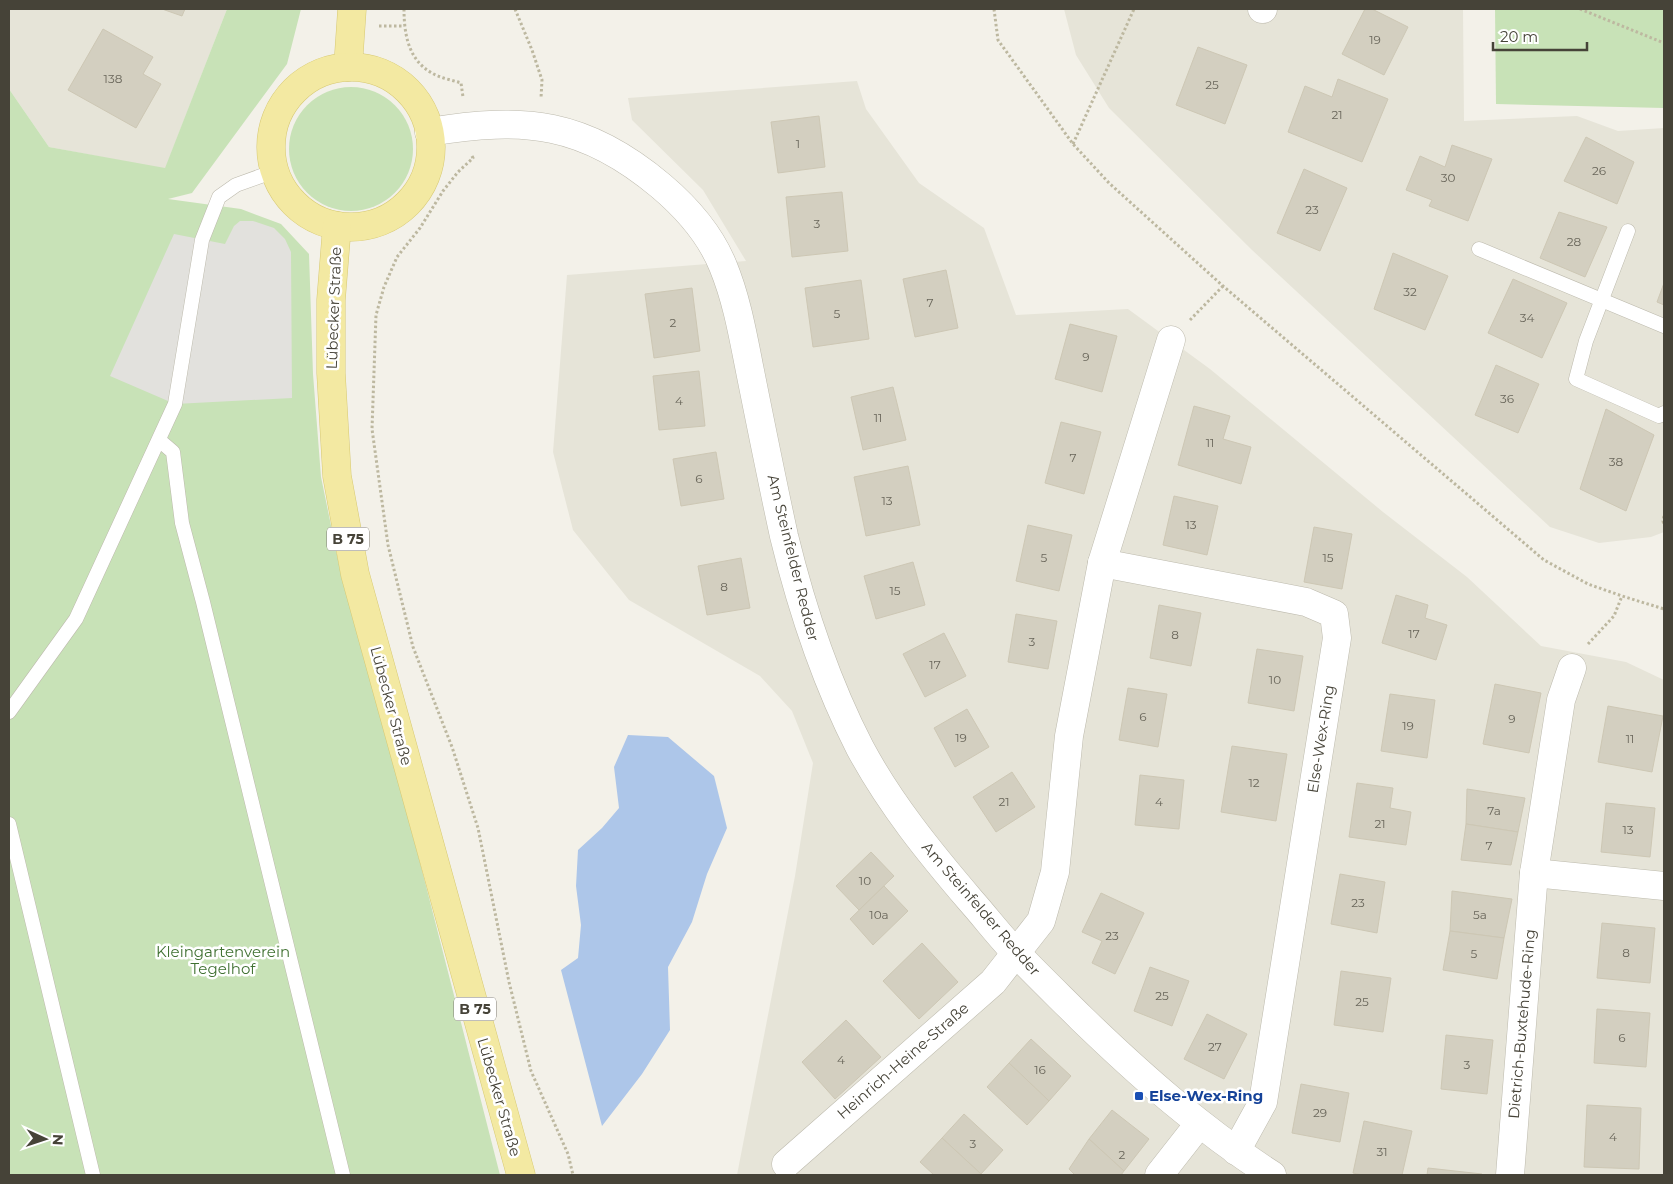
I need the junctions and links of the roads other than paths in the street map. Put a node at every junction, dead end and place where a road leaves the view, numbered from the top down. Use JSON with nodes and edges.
{"nodes":[{"id":1,"x":352,"y":9,"type":"edge"},
{"id":2,"x":348,"y":67,"type":"junction"},
{"id":3,"x":429,"y":132,"type":"junction"},
{"id":4,"x":275,"y":171,"type":"junction"},
{"id":5,"x":337,"y":226,"type":"junction"},
{"id":6,"x":1628,"y":230,"type":"dead end"},
{"id":7,"x":1479,"y":249,"type":"dead end"},
{"id":8,"x":1602,"y":300,"type":"junction"},
{"id":9,"x":1664,"y":326,"type":"edge"},
{"id":10,"x":1170,"y":340,"type":"dead end"},
{"id":11,"x":1664,"y":413,"type":"edge"},
{"id":12,"x":159,"y":440,"type":"junction"},
{"id":13,"x":1102,"y":563,"type":"junction"},
{"id":14,"x":1572,"y":668,"type":"road end"},
{"id":15,"x":9,"y":712,"type":"edge"},
{"id":16,"x":9,"y":824,"type":"edge"},
{"id":17,"x":1534,"y":874,"type":"junction"},
{"id":18,"x":1664,"y":886,"type":"edge"},
{"id":19,"x":1016,"y":954,"type":"junction"},
{"id":20,"x":1199,"y":1124,"type":"junction"},
{"id":21,"x":1236,"y":1152,"type":"junction"},
{"id":22,"x":786,"y":1164,"type":"dead end"},
{"id":23,"x":93,"y":1175,"type":"edge"},
{"id":24,"x":343,"y":1175,"type":"edge"},
{"id":25,"x":521,"y":1175,"type":"edge"},
{"id":26,"x":1159,"y":1175,"type":"edge"},
{"id":27,"x":1272,"y":1175,"type":"edge"},
{"id":28,"x":1510,"y":1175,"type":"edge"}],
"edges":[{"from":1,"to":2,"type":"main road"},
{"from":2,"to":3,"type":"main road","name":"Lübecker Straße"},
{"from":2,"to":4,"type":"main road","name":"Lübecker Straße"},
{"from":3,"to":5,"type":"main road","name":"Lübecker Straße"},
{"from":3,"to":19,"type":"street","name":"Am Steinfelder Redder"},
{"from":4,"to":5,"type":"main road","name":"Lübecker Straße"},
{"from":4,"to":12,"type":"lane"},
{"from":5,"to":25,"type":"main road","name":"Lübecker Straße","number":"B 75"},
{"from":6,"to":8,"type":"lane"},
{"from":7,"to":8,"type":"lane"},
{"from":8,"to":9,"type":"lane"},
{"from":8,"to":11,"type":"lane"},
{"from":10,"to":13,"type":"street"},
{"from":12,"to":15,"type":"lane"},
{"from":12,"to":24,"type":"lane"},
{"from":13,"to":19,"type":"street"},
{"from":13,"to":21,"type":"street","name":"Else-Wex-Ring"},
{"from":14,"to":17,"type":"street","name":"Dietrich-Buxtehude-Ring"},
{"from":16,"to":23,"type":"lane"},
{"from":17,"to":18,"type":"street"},
{"from":17,"to":28,"type":"street","name":"Dietrich-Buxtehude-Ring"},
{"from":19,"to":20,"type":"street","name":"Am Steinfelder Redder"},
{"from":19,"to":22,"type":"street","name":"Heinrich-Heine-Straße"},
{"from":20,"to":21,"type":"street","name":"Am Steinfelder Redder"},
{"from":20,"to":26,"type":"street"},
{"from":21,"to":27,"type":"street","name":"Am Steinfelder Redder"}]}
